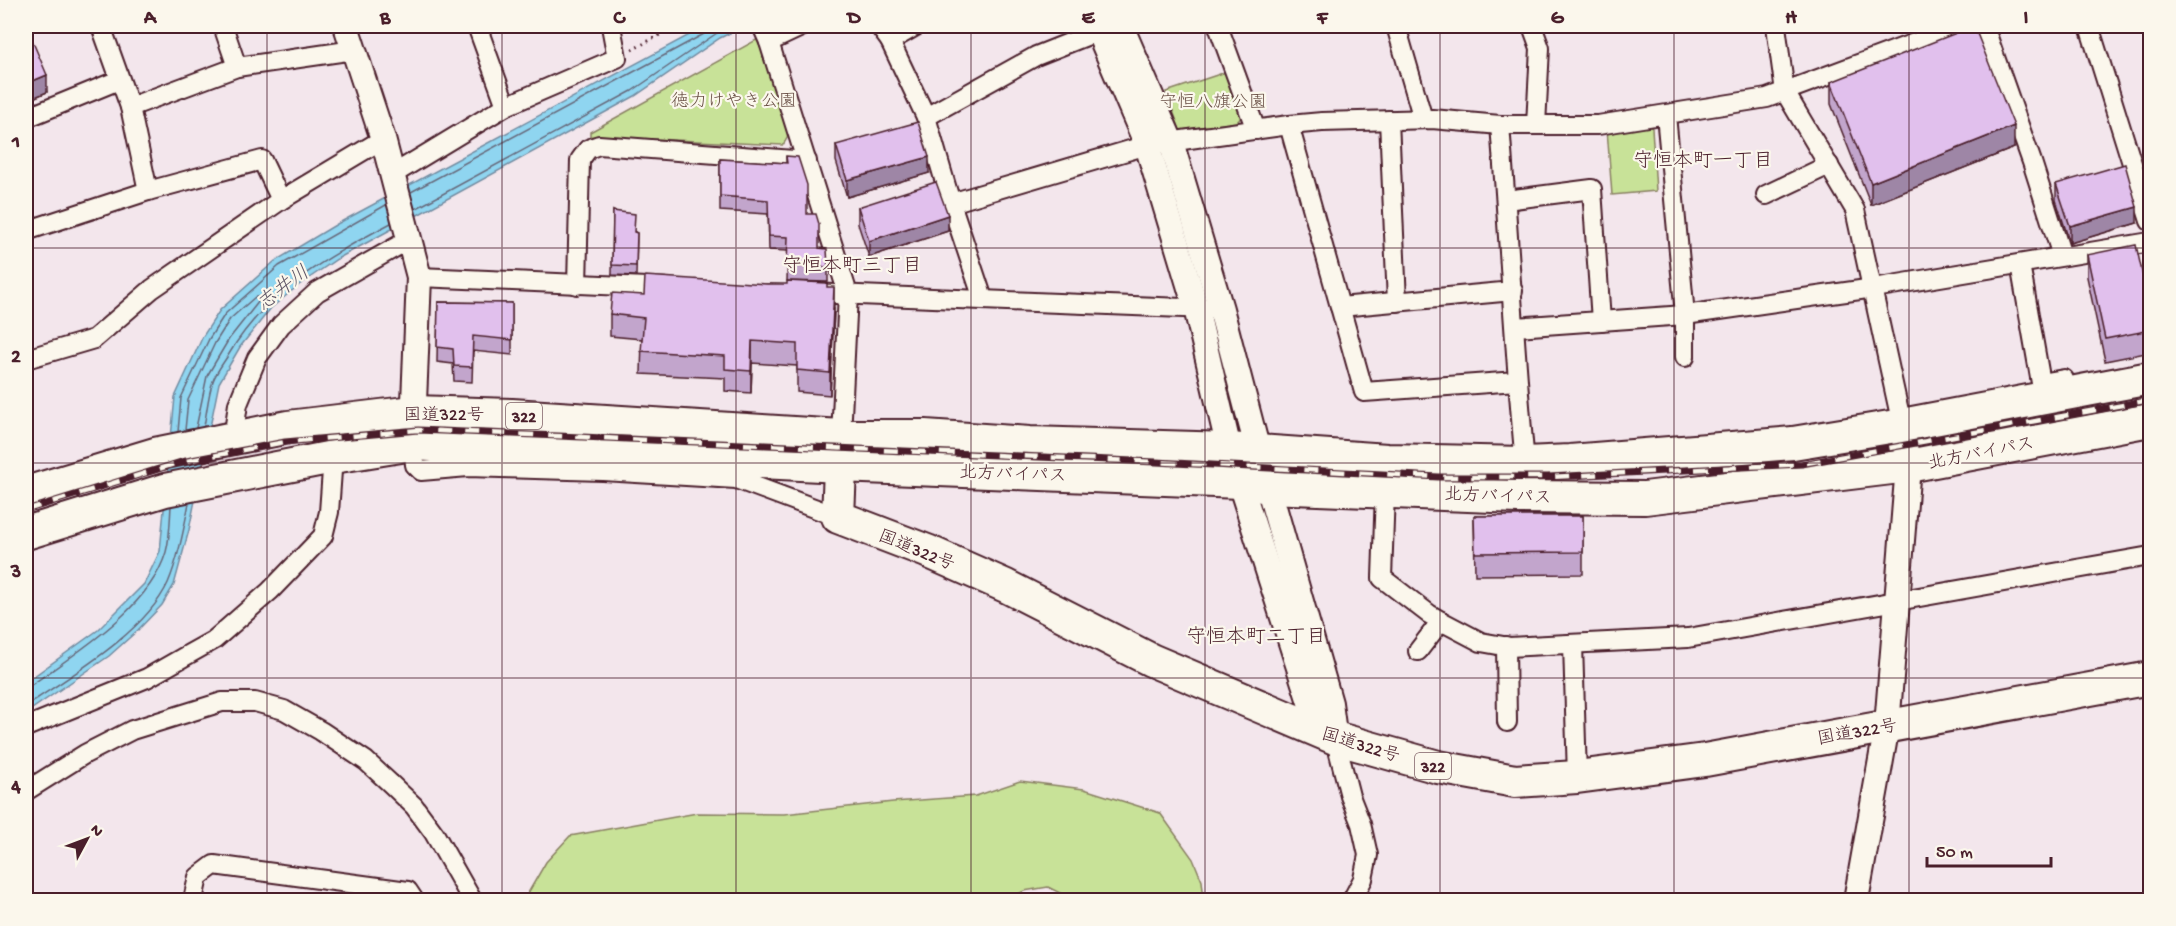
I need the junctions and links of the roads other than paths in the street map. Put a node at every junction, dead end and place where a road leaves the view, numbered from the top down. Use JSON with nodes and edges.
{"nodes":[{"id":1,"x":100,"y":26,"type":"edge"},
{"id":2,"x":224,"y":26,"type":"edge"},
{"id":3,"x":346,"y":26,"type":"edge"},
{"id":4,"x":477,"y":26,"type":"edge"},
{"id":5,"x":611,"y":26,"type":"edge"},
{"id":6,"x":803,"y":26,"type":"edge"},
{"id":7,"x":916,"y":26,"type":"edge"},
{"id":8,"x":1218,"y":26,"type":"edge"},
{"id":9,"x":1396,"y":26,"type":"edge"},
{"id":10,"x":1532,"y":26,"type":"edge"},
{"id":11,"x":1776,"y":26,"type":"edge"},
{"id":12,"x":1960,"y":26,"type":"edge"},
{"id":13,"x":1984,"y":26,"type":"edge"},
{"id":14,"x":2089,"y":26,"type":"edge"},
{"id":15,"x":1105,"y":27,"type":"edge"},
{"id":16,"x":884,"y":33,"type":"edge"},
{"id":17,"x":766,"y":34,"type":"edge"},
{"id":18,"x":354,"y":50,"type":"junction"},
{"id":19,"x":237,"y":67,"type":"junction"},
{"id":20,"x":119,"y":80,"type":"junction"},
{"id":21,"x":1785,"y":92,"type":"junction"},
{"id":22,"x":506,"y":106,"type":"junction"},
{"id":23,"x":130,"y":107,"type":"junction"},
{"id":24,"x":1666,"y":115,"type":"junction"},
{"id":25,"x":926,"y":117,"type":"junction"},
{"id":26,"x":26,"y":118,"type":"edge"},
{"id":27,"x":1423,"y":119,"type":"junction"},
{"id":28,"x":1389,"y":120,"type":"junction"},
{"id":29,"x":1500,"y":125,"type":"junction"},
{"id":30,"x":1536,"y":125,"type":"junction"},
{"id":31,"x":1288,"y":126,"type":"junction"},
{"id":32,"x":1256,"y":130,"type":"junction"},
{"id":33,"x":383,"y":139,"type":"junction"},
{"id":34,"x":1171,"y":142,"type":"junction"},
{"id":35,"x":1147,"y":145,"type":"junction"},
{"id":36,"x":807,"y":161,"type":"junction"},
{"id":37,"x":1828,"y":165,"type":"junction"},
{"id":38,"x":392,"y":175,"type":"junction"},
{"id":39,"x":148,"y":191,"type":"junction"},
{"id":40,"x":1766,"y":195,"type":"dead end"},
{"id":41,"x":281,"y":200,"type":"junction"},
{"id":42,"x":1506,"y":200,"type":"junction"},
{"id":43,"x":951,"y":202,"type":"junction"},
{"id":44,"x":2151,"y":221,"type":"edge"},
{"id":45,"x":26,"y":231,"type":"edge"},
{"id":46,"x":409,"y":235,"type":"junction"},
{"id":47,"x":2151,"y":242,"type":"edge"},
{"id":48,"x":2062,"y":256,"type":"junction"},
{"id":49,"x":2020,"y":264,"type":"junction"},
{"id":50,"x":419,"y":276,"type":"junction"},
{"id":51,"x":578,"y":285,"type":"junction"},
{"id":52,"x":1874,"y":288,"type":"junction"},
{"id":53,"x":683,"y":289,"type":"edge"},
{"id":54,"x":1513,"y":291,"type":"junction"},
{"id":55,"x":789,"y":292,"type":"edge"},
{"id":56,"x":848,"y":294,"type":"junction"},
{"id":57,"x":983,"y":299,"type":"junction"},
{"id":58,"x":1397,"y":302,"type":"junction"},
{"id":59,"x":1340,"y":307,"type":"junction"},
{"id":60,"x":1196,"y":308,"type":"junction"},
{"id":61,"x":1221,"y":309,"type":"junction"},
{"id":62,"x":1685,"y":315,"type":"junction"},
{"id":63,"x":1601,"y":321,"type":"junction"},
{"id":64,"x":1515,"y":327,"type":"junction"},
{"id":65,"x":1685,"y":357,"type":"dead end"},
{"id":66,"x":26,"y":359,"type":"edge"},
{"id":67,"x":2151,"y":364,"type":"edge"},
{"id":68,"x":2151,"y":378,"type":"edge"},
{"id":69,"x":1517,"y":381,"type":"junction"},
{"id":70,"x":414,"y":412,"type":"junction"},
{"id":71,"x":2151,"y":420,"type":"edge"},
{"id":72,"x":1902,"y":425,"type":"junction"},
{"id":73,"x":221,"y":441,"type":"junction"},
{"id":74,"x":413,"y":444,"type":"junction"},
{"id":75,"x":1244,"y":450,"type":"junction"},
{"id":76,"x":841,"y":451,"type":"junction"},
{"id":77,"x":333,"y":457,"type":"junction"},
{"id":78,"x":1525,"y":463,"type":"junction"},
{"id":79,"x":1908,"y":466,"type":"junction"},
{"id":80,"x":1254,"y":484,"type":"junction"},
{"id":81,"x":1385,"y":491,"type":"junction"},
{"id":82,"x":26,"y":493,"type":"edge"},
{"id":83,"x":838,"y":517,"type":"junction"},
{"id":84,"x":26,"y":533,"type":"edge"},
{"id":85,"x":2151,"y":556,"type":"edge"},
{"id":86,"x":1897,"y":601,"type":"junction"},
{"id":87,"x":1441,"y":621,"type":"junction"},
{"id":88,"x":1573,"y":644,"type":"junction"},
{"id":89,"x":1506,"y":646,"type":"junction"},
{"id":90,"x":1418,"y":651,"type":"dead end"},
{"id":91,"x":2151,"y":678,"type":"edge"},
{"id":92,"x":1507,"y":722,"type":"dead end"},
{"id":93,"x":26,"y":726,"type":"edge"},
{"id":94,"x":1887,"y":726,"type":"junction"},
{"id":95,"x":1335,"y":738,"type":"junction"},
{"id":96,"x":1577,"y":777,"type":"junction"},
{"id":97,"x":26,"y":791,"type":"edge"},
{"id":98,"x":194,"y":900,"type":"edge"},
{"id":99,"x":414,"y":900,"type":"edge"},
{"id":100,"x":472,"y":900,"type":"edge"},
{"id":101,"x":1352,"y":900,"type":"edge"},
{"id":102,"x":1856,"y":900,"type":"edge"}],
"edges":[{"from":1,"to":20,"type":"street"},
{"from":2,"to":19,"type":"street"},
{"from":3,"to":18,"type":"street"},
{"from":4,"to":22,"type":"street"},
{"from":5,"to":22,"type":"street"},
{"from":6,"to":17,"type":"street"},
{"from":7,"to":16,"type":"street"},
{"from":8,"to":32,"type":"street"},
{"from":9,"to":27,"type":"street"},
{"from":10,"to":30,"type":"street"},
{"from":11,"to":21,"type":"street"},
{"from":12,"to":21,"type":"street"},
{"from":13,"to":48,"type":"street"},
{"from":14,"to":44,"type":"street"},
{"from":15,"to":25,"type":"street"},
{"from":15,"to":34,"type":"street"},
{"from":15,"to":35,"type":"street"},
{"from":16,"to":25,"type":"street"},
{"from":17,"to":36,"type":"street"},
{"from":18,"to":19,"type":"street"},
{"from":18,"to":33,"type":"street"},
{"from":19,"to":23,"type":"street"},
{"from":20,"to":23,"type":"street"},
{"from":20,"to":26,"type":"street"},
{"from":21,"to":24,"type":"street"},
{"from":21,"to":37,"type":"street"},
{"from":22,"to":38,"type":"street"},
{"from":23,"to":39,"type":"street"},
{"from":24,"to":30,"type":"street"},
{"from":24,"to":62,"type":"street"},
{"from":25,"to":43,"type":"street"},
{"from":27,"to":28,"type":"street"},
{"from":27,"to":29,"type":"street"},
{"from":28,"to":31,"type":"street"},
{"from":28,"to":58,"type":"street"},
{"from":29,"to":30,"type":"street"},
{"from":29,"to":42,"type":"street"},
{"from":31,"to":32,"type":"street"},
{"from":31,"to":59,"type":"street"},
{"from":32,"to":34,"type":"street"},
{"from":33,"to":38,"type":"street"},
{"from":33,"to":41,"type":"street"},
{"from":34,"to":35,"type":"street"},
{"from":34,"to":61,"type":"street"},
{"from":35,"to":43,"type":"street"},
{"from":35,"to":60,"type":"street"},
{"from":36,"to":51,"type":"street"},
{"from":36,"to":56,"type":"street"},
{"from":37,"to":40,"type":"street"},
{"from":37,"to":52,"type":"street"},
{"from":38,"to":46,"type":"street"},
{"from":39,"to":41,"type":"street"},
{"from":39,"to":45,"type":"street"},
{"from":41,"to":66,"type":"street"},
{"from":42,"to":54,"type":"street"},
{"from":42,"to":63,"type":"street"},
{"from":43,"to":57,"type":"street"},
{"from":46,"to":50,"type":"street"},
{"from":46,"to":73,"type":"street"},
{"from":47,"to":48,"type":"street"},
{"from":48,"to":49,"type":"street"},
{"from":49,"to":52,"type":"street"},
{"from":49,"to":67,"type":"street"},
{"from":50,"to":51,"type":"street"},
{"from":50,"to":70,"type":"street"},
{"from":51,"to":53,"type":"street"},
{"from":52,"to":62,"type":"street"},
{"from":52,"to":72,"type":"street"},
{"from":54,"to":58,"type":"street"},
{"from":54,"to":64,"type":"street"},
{"from":55,"to":56,"type":"street"},
{"from":56,"to":57,"type":"street"},
{"from":56,"to":76,"type":"street"},
{"from":57,"to":60,"type":"street"},
{"from":58,"to":59,"type":"street"},
{"from":59,"to":69,"type":"street"},
{"from":60,"to":61,"type":"street"},
{"from":60,"to":75,"type":"street"},
{"from":61,"to":75,"type":"street"},
{"from":62,"to":63,"type":"street"},
{"from":62,"to":65,"type":"street"},
{"from":63,"to":64,"type":"street"},
{"from":64,"to":69,"type":"street"},
{"from":68,"to":72,"type":"highway","name":"北方バイパス","number":"322"},
{"from":69,"to":78,"type":"street"},
{"from":70,"to":73,"type":"highway","name":"国道322号","number":"322"},
{"from":70,"to":74,"type":"street"},
{"from":70,"to":76,"type":"highway","name":"国道322号","number":"322"},
{"from":71,"to":79,"type":"highway","name":"北方バイパス","number":"322"},
{"from":72,"to":78,"type":"highway","name":"北方バイパス","number":"322"},
{"from":72,"to":79,"type":"street"},
{"from":73,"to":82,"type":"highway","name":"国道322号","number":"322"},
{"from":74,"to":76,"type":"highway","name":"国道322号","number":"322"},
{"from":74,"to":77,"type":"highway","name":"国道322号","number":"322"},
{"from":74,"to":83,"type":"street"},
{"from":75,"to":76,"type":"highway","name":"北方バイパス","number":"322"},
{"from":75,"to":78,"type":"highway","name":"北方バイパス","number":"322"},
{"from":75,"to":80,"type":"street"},
{"from":76,"to":80,"type":"highway","name":"北方バイパス","number":"322"},
{"from":76,"to":83,"type":"highway"},
{"from":77,"to":84,"type":"highway","name":"国道322号","number":"322"},
{"from":77,"to":93,"type":"street"},
{"from":79,"to":81,"type":"highway","name":"北方バイパス","number":"322"},
{"from":79,"to":86,"type":"street"},
{"from":80,"to":81,"type":"highway","name":"北方バイパス","number":"322"},
{"from":80,"to":95,"type":"street"},
{"from":81,"to":87,"type":"street"},
{"from":83,"to":95,"type":"highway","name":"国道322号","number":"322"},
{"from":85,"to":86,"type":"street"},
{"from":86,"to":88,"type":"street"},
{"from":86,"to":94,"type":"street"},
{"from":87,"to":89,"type":"street"},
{"from":87,"to":90,"type":"street"},
{"from":88,"to":89,"type":"street"},
{"from":88,"to":96,"type":"street"},
{"from":89,"to":92,"type":"street"},
{"from":91,"to":94,"type":"highway","name":"国道322号","number":"322"},
{"from":94,"to":96,"type":"highway","name":"国道322号","number":"322"},
{"from":94,"to":102,"type":"street"},
{"from":95,"to":96,"type":"highway","name":"国道322号","number":"322"},
{"from":95,"to":101,"type":"street"},
{"from":97,"to":100,"type":"street"},
{"from":98,"to":99,"type":"street"}]}
